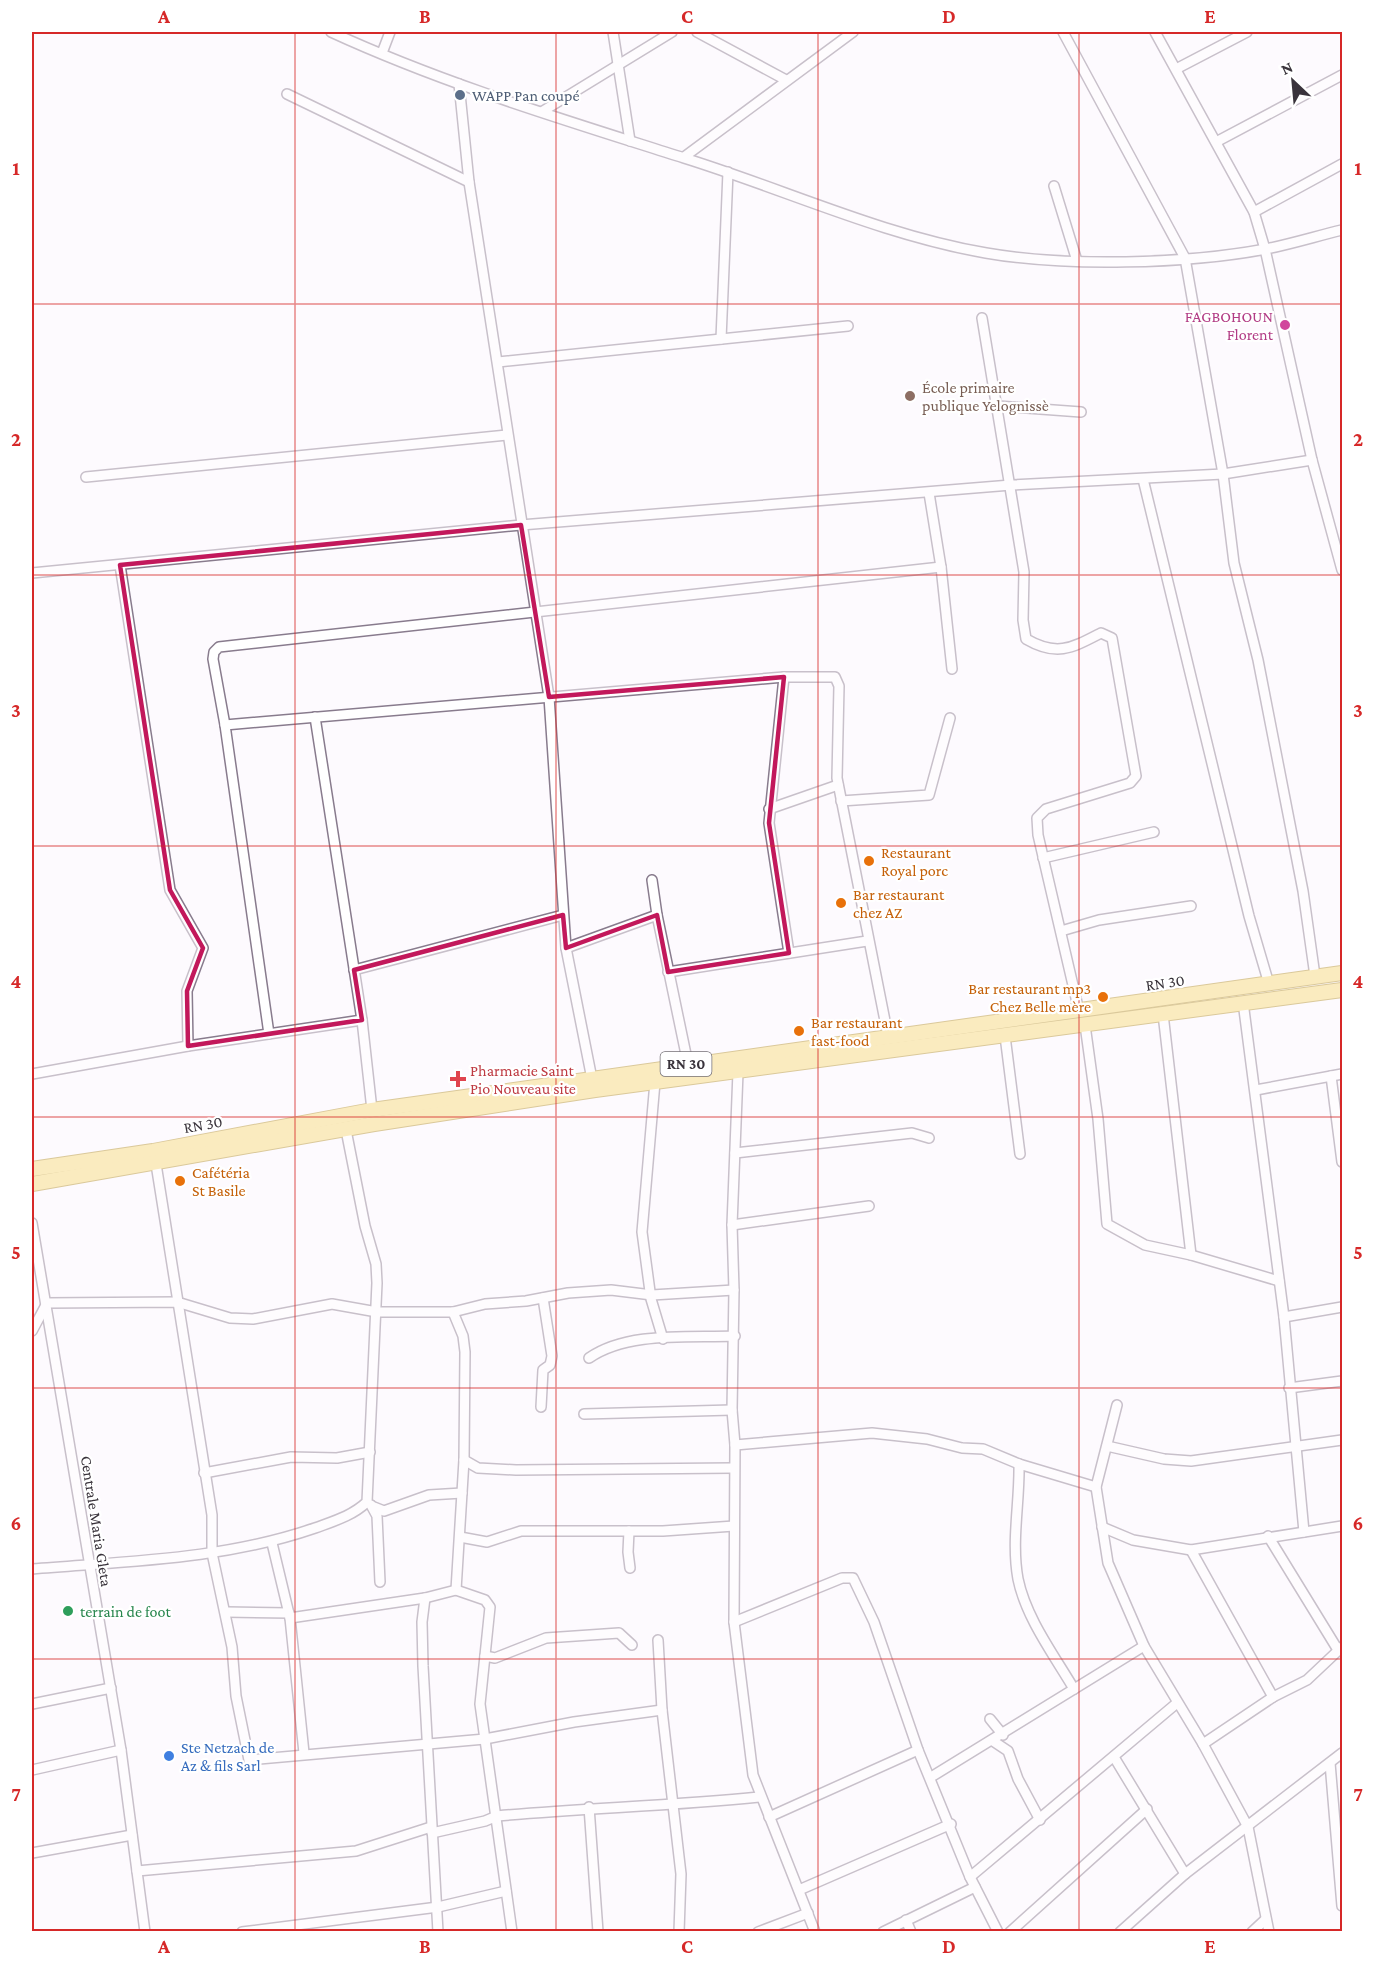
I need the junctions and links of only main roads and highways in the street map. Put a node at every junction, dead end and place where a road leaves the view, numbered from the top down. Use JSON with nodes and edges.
{"nodes":[{"id":1,"x":1342,"y":973,"type":"edge"},
{"id":2,"x":1342,"y":990,"type":"edge"},
{"id":3,"x":32,"y":1169,"type":"edge"},
{"id":4,"x":32,"y":1184,"type":"edge"}],
"edges":[{"from":1,"to":3,"type":"main road","name":"RN 30","number":"RN 30"},
{"from":2,"to":4,"type":"main road","number":"RN 30"}]}
